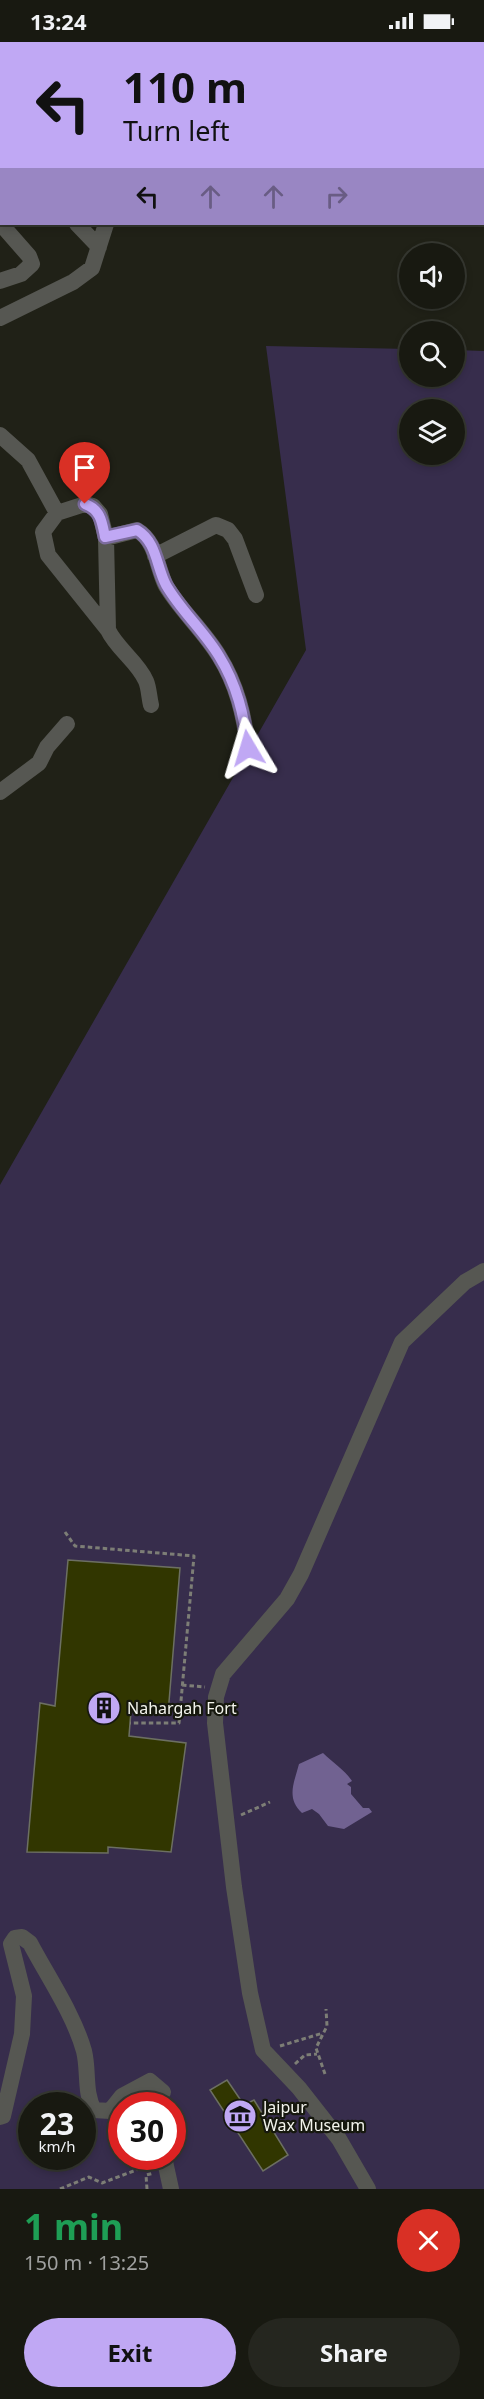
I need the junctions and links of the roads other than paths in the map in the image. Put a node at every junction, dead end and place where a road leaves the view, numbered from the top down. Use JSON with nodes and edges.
{"nodes":[{"id":1,"x":2,"y":225,"type":"edge"},
{"id":2,"x":77,"y":225,"type":"edge"},
{"id":3,"x":106,"y":225,"type":"edge"},
{"id":4,"x":99,"y":247,"type":"junction"},
{"id":5,"x":0,"y":280,"type":"edge"},
{"id":6,"x":0,"y":318,"type":"edge"},
{"id":7,"x":0,"y":435,"type":"edge"},
{"id":8,"x":57,"y":513,"type":"junction"},
{"id":9,"x":105,"y":537,"type":"junction"},
{"id":10,"x":155,"y":556,"type":"junction"},
{"id":11,"x":255,"y":595,"type":"dead end"},
{"id":12,"x":108,"y":630,"type":"junction"},
{"id":13,"x":151,"y":705,"type":"dead end"},
{"id":14,"x":67,"y":724,"type":"dead end"},
{"id":15,"x":248,"y":748,"type":"dead end"},
{"id":16,"x":0,"y":792,"type":"edge"},
{"id":17,"x":484,"y":1271,"type":"edge"},
{"id":18,"x":129,"y":2092,"type":"edge"},
{"id":19,"x":163,"y":2092,"type":"edge"},
{"id":20,"x":108,"y":2111,"type":"edge"},
{"id":21,"x":0,"y":2117,"type":"edge"},
{"id":22,"x":167,"y":2170,"type":"edge"},
{"id":23,"x":171,"y":2189,"type":"edge"},
{"id":24,"x":368,"y":2189,"type":"edge"}],
"edges":[{"from":1,"to":5,"type":"street"},
{"from":2,"to":4,"type":"street"},
{"from":3,"to":4,"type":"street"},
{"from":4,"to":6,"type":"street"},
{"from":7,"to":8,"type":"street"},
{"from":8,"to":9,"type":"street"},
{"from":8,"to":12,"type":"street"},
{"from":9,"to":10,"type":"street"},
{"from":9,"to":12,"type":"street"},
{"from":10,"to":11,"type":"street"},
{"from":10,"to":15,"type":"street"},
{"from":12,"to":13,"type":"street"},
{"from":14,"to":16,"type":"street"},
{"from":17,"to":24,"type":"street"},
{"from":18,"to":19,"type":"street"},
{"from":20,"to":21,"type":"street"},
{"from":22,"to":23,"type":"street"}]}
